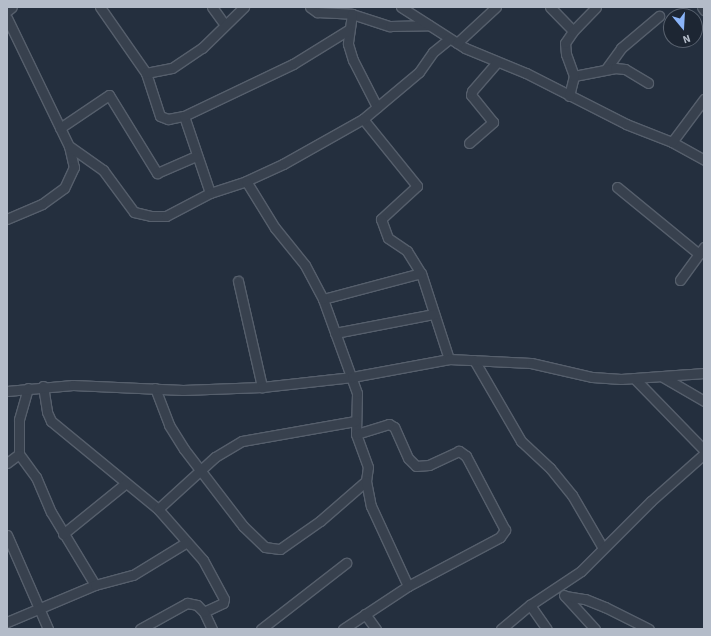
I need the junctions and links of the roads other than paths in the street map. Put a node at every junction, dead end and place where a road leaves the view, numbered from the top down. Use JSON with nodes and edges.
{"nodes":[{"id":1,"x":12,"y":7,"type":"edge"},
{"id":2,"x":100,"y":7,"type":"edge"},
{"id":3,"x":212,"y":7,"type":"edge"},
{"id":4,"x":244,"y":7,"type":"edge"},
{"id":5,"x":310,"y":7,"type":"edge"},
{"id":6,"x":401,"y":7,"type":"edge"},
{"id":7,"x":496,"y":7,"type":"edge"},
{"id":8,"x":550,"y":7,"type":"edge"},
{"id":9,"x":596,"y":7,"type":"edge"},
{"id":10,"x":702,"y":7,"type":"edge"},
{"id":11,"x":7,"y":10,"type":"edge"},
{"id":12,"x":704,"y":10,"type":"edge"},
{"id":13,"x":352,"y":14,"type":"junction"},
{"id":14,"x":659,"y":16,"type":"dead end"},
{"id":15,"x":7,"y":18,"type":"edge"},
{"id":16,"x":225,"y":25,"type":"junction"},
{"id":17,"x":429,"y":26,"type":"junction"},
{"id":18,"x":348,"y":30,"type":"junction"},
{"id":19,"x":573,"y":31,"type":"junction"},
{"id":20,"x":453,"y":41,"type":"junction"},
{"id":21,"x":497,"y":62,"type":"junction"},
{"id":22,"x":606,"y":69,"type":"junction"},
{"id":23,"x":146,"y":73,"type":"junction"},
{"id":24,"x":574,"y":76,"type":"junction"},
{"id":25,"x":648,"y":83,"type":"dead end"},
{"id":26,"x":569,"y":96,"type":"junction"},
{"id":27,"x":704,"y":99,"type":"edge"},
{"id":28,"x":377,"y":107,"type":"junction"},
{"id":29,"x":184,"y":116,"type":"junction"},
{"id":30,"x":363,"y":119,"type":"junction"},
{"id":31,"x":60,"y":128,"type":"junction"},
{"id":32,"x":672,"y":142,"type":"junction"},
{"id":33,"x":469,"y":143,"type":"dead end"},
{"id":34,"x":69,"y":146,"type":"junction"},
{"id":35,"x":196,"y":156,"type":"junction"},
{"id":36,"x":704,"y":160,"type":"edge"},
{"id":37,"x":246,"y":181,"type":"junction"},
{"id":38,"x":617,"y":187,"type":"dead end"},
{"id":39,"x":210,"y":193,"type":"junction"},
{"id":40,"x":7,"y":219,"type":"edge"},
{"id":41,"x":701,"y":251,"type":"edge"},
{"id":42,"x":421,"y":273,"type":"junction"},
{"id":43,"x":680,"y":280,"type":"dead end"},
{"id":44,"x":238,"y":281,"type":"dead end"},
{"id":45,"x":323,"y":299,"type":"junction"},
{"id":46,"x":434,"y":314,"type":"junction"},
{"id":47,"x":335,"y":333,"type":"junction"},
{"id":48,"x":449,"y":359,"type":"junction"},
{"id":49,"x":474,"y":360,"type":"junction"},
{"id":50,"x":704,"y":373,"type":"edge"},
{"id":51,"x":352,"y":377,"type":"junction"},
{"id":52,"x":663,"y":377,"type":"junction"},
{"id":53,"x":634,"y":378,"type":"junction"},
{"id":54,"x":43,"y":386,"type":"junction"},
{"id":55,"x":262,"y":387,"type":"junction"},
{"id":56,"x":28,"y":388,"type":"junction"},
{"id":57,"x":155,"y":388,"type":"junction"},
{"id":58,"x":7,"y":391,"type":"edge"},
{"id":59,"x":704,"y":402,"type":"edge"},
{"id":60,"x":355,"y":421,"type":"junction"},
{"id":61,"x":356,"y":434,"type":"junction"},
{"id":62,"x":704,"y":450,"type":"edge"},
{"id":63,"x":19,"y":454,"type":"junction"},
{"id":64,"x":704,"y":454,"type":"edge"},
{"id":65,"x":7,"y":462,"type":"edge"},
{"id":66,"x":200,"y":471,"type":"junction"},
{"id":67,"x":366,"y":481,"type":"junction"},
{"id":68,"x":126,"y":483,"type":"junction"},
{"id":69,"x":158,"y":510,"type":"junction"},
{"id":70,"x":63,"y":534,"type":"junction"},
{"id":71,"x":7,"y":535,"type":"edge"},
{"id":72,"x":187,"y":542,"type":"junction"},
{"id":73,"x":603,"y":548,"type":"junction"},
{"id":74,"x":346,"y":563,"type":"dead end"},
{"id":75,"x":95,"y":584,"type":"junction"},
{"id":76,"x":408,"y":586,"type":"junction"},
{"id":77,"x":556,"y":587,"type":"junction"},
{"id":78,"x":565,"y":596,"type":"junction"},
{"id":79,"x":530,"y":605,"type":"junction"},
{"id":80,"x":38,"y":610,"type":"junction"},
{"id":81,"x":204,"y":612,"type":"junction"},
{"id":82,"x":365,"y":614,"type":"junction"},
{"id":83,"x":7,"y":622,"type":"edge"},
{"id":84,"x":48,"y":629,"type":"edge"},
{"id":85,"x":140,"y":629,"type":"edge"},
{"id":86,"x":212,"y":629,"type":"edge"},
{"id":87,"x":261,"y":629,"type":"edge"},
{"id":88,"x":343,"y":629,"type":"edge"},
{"id":89,"x":376,"y":629,"type":"edge"},
{"id":90,"x":501,"y":629,"type":"edge"},
{"id":91,"x":547,"y":629,"type":"edge"},
{"id":92,"x":595,"y":629,"type":"edge"},
{"id":93,"x":649,"y":629,"type":"edge"}],
"edges":[{"from":1,"to":11,"type":"street"},
{"from":2,"to":23,"type":"street"},
{"from":3,"to":16,"type":"street"},
{"from":4,"to":16,"type":"street"},
{"from":5,"to":13,"type":"street"},
{"from":6,"to":17,"type":"street"},
{"from":7,"to":20,"type":"street"},
{"from":8,"to":19,"type":"street"},
{"from":9,"to":19,"type":"street"},
{"from":10,"to":12,"type":"street"},
{"from":13,"to":17,"type":"street"},
{"from":13,"to":18,"type":"street"},
{"from":14,"to":22,"type":"street"},
{"from":15,"to":31,"type":"street"},
{"from":16,"to":23,"type":"street"},
{"from":17,"to":20,"type":"street"},
{"from":18,"to":28,"type":"street"},
{"from":18,"to":29,"type":"street"},
{"from":19,"to":24,"type":"street"},
{"from":20,"to":21,"type":"street"},
{"from":20,"to":28,"type":"street"},
{"from":21,"to":26,"type":"street"},
{"from":21,"to":33,"type":"street"},
{"from":22,"to":24,"type":"street"},
{"from":22,"to":25,"type":"street"},
{"from":23,"to":29,"type":"street"},
{"from":24,"to":26,"type":"street"},
{"from":26,"to":32,"type":"street"},
{"from":27,"to":32,"type":"street"},
{"from":28,"to":30,"type":"street"},
{"from":29,"to":35,"type":"street"},
{"from":30,"to":37,"type":"street"},
{"from":30,"to":42,"type":"street"},
{"from":31,"to":34,"type":"street"},
{"from":31,"to":35,"type":"street"},
{"from":32,"to":36,"type":"street"},
{"from":34,"to":39,"type":"street"},
{"from":34,"to":40,"type":"street"},
{"from":35,"to":39,"type":"street"},
{"from":37,"to":39,"type":"street"},
{"from":37,"to":45,"type":"street"},
{"from":38,"to":41,"type":"street"},
{"from":41,"to":43,"type":"street"},
{"from":42,"to":45,"type":"street"},
{"from":42,"to":46,"type":"street"},
{"from":44,"to":55,"type":"street"},
{"from":45,"to":47,"type":"street"},
{"from":46,"to":47,"type":"street"},
{"from":46,"to":48,"type":"street"},
{"from":47,"to":51,"type":"street"},
{"from":48,"to":49,"type":"street"},
{"from":48,"to":51,"type":"street"},
{"from":49,"to":53,"type":"street"},
{"from":49,"to":73,"type":"street"},
{"from":50,"to":52,"type":"street"},
{"from":51,"to":55,"type":"street"},
{"from":51,"to":60,"type":"street"},
{"from":52,"to":53,"type":"street"},
{"from":52,"to":59,"type":"street"},
{"from":53,"to":62,"type":"street"},
{"from":54,"to":56,"type":"street"},
{"from":54,"to":57,"type":"street"},
{"from":54,"to":68,"type":"street"},
{"from":55,"to":57,"type":"street"},
{"from":56,"to":58,"type":"street"},
{"from":56,"to":63,"type":"street"},
{"from":57,"to":66,"type":"street"},
{"from":60,"to":61,"type":"street"},
{"from":60,"to":66,"type":"street"},
{"from":61,"to":67,"type":"street"},
{"from":61,"to":76,"type":"street"},
{"from":63,"to":65,"type":"street"},
{"from":63,"to":70,"type":"street"},
{"from":64,"to":73,"type":"street"},
{"from":66,"to":67,"type":"street"},
{"from":66,"to":69,"type":"street"},
{"from":67,"to":76,"type":"street"},
{"from":68,"to":69,"type":"street"},
{"from":68,"to":70,"type":"street"},
{"from":69,"to":72,"type":"street"},
{"from":70,"to":75,"type":"street"},
{"from":71,"to":80,"type":"street"},
{"from":72,"to":75,"type":"street"},
{"from":72,"to":81,"type":"street"},
{"from":73,"to":77,"type":"street"},
{"from":74,"to":87,"type":"street"},
{"from":75,"to":80,"type":"street"},
{"from":76,"to":82,"type":"street"},
{"from":77,"to":78,"type":"street"},
{"from":77,"to":79,"type":"street"},
{"from":78,"to":92,"type":"street"},
{"from":78,"to":93,"type":"street"},
{"from":79,"to":90,"type":"street"},
{"from":79,"to":91,"type":"street"},
{"from":80,"to":83,"type":"street"},
{"from":80,"to":84,"type":"street"},
{"from":81,"to":85,"type":"street"},
{"from":81,"to":86,"type":"street"},
{"from":82,"to":88,"type":"street"},
{"from":82,"to":89,"type":"street"}]}
